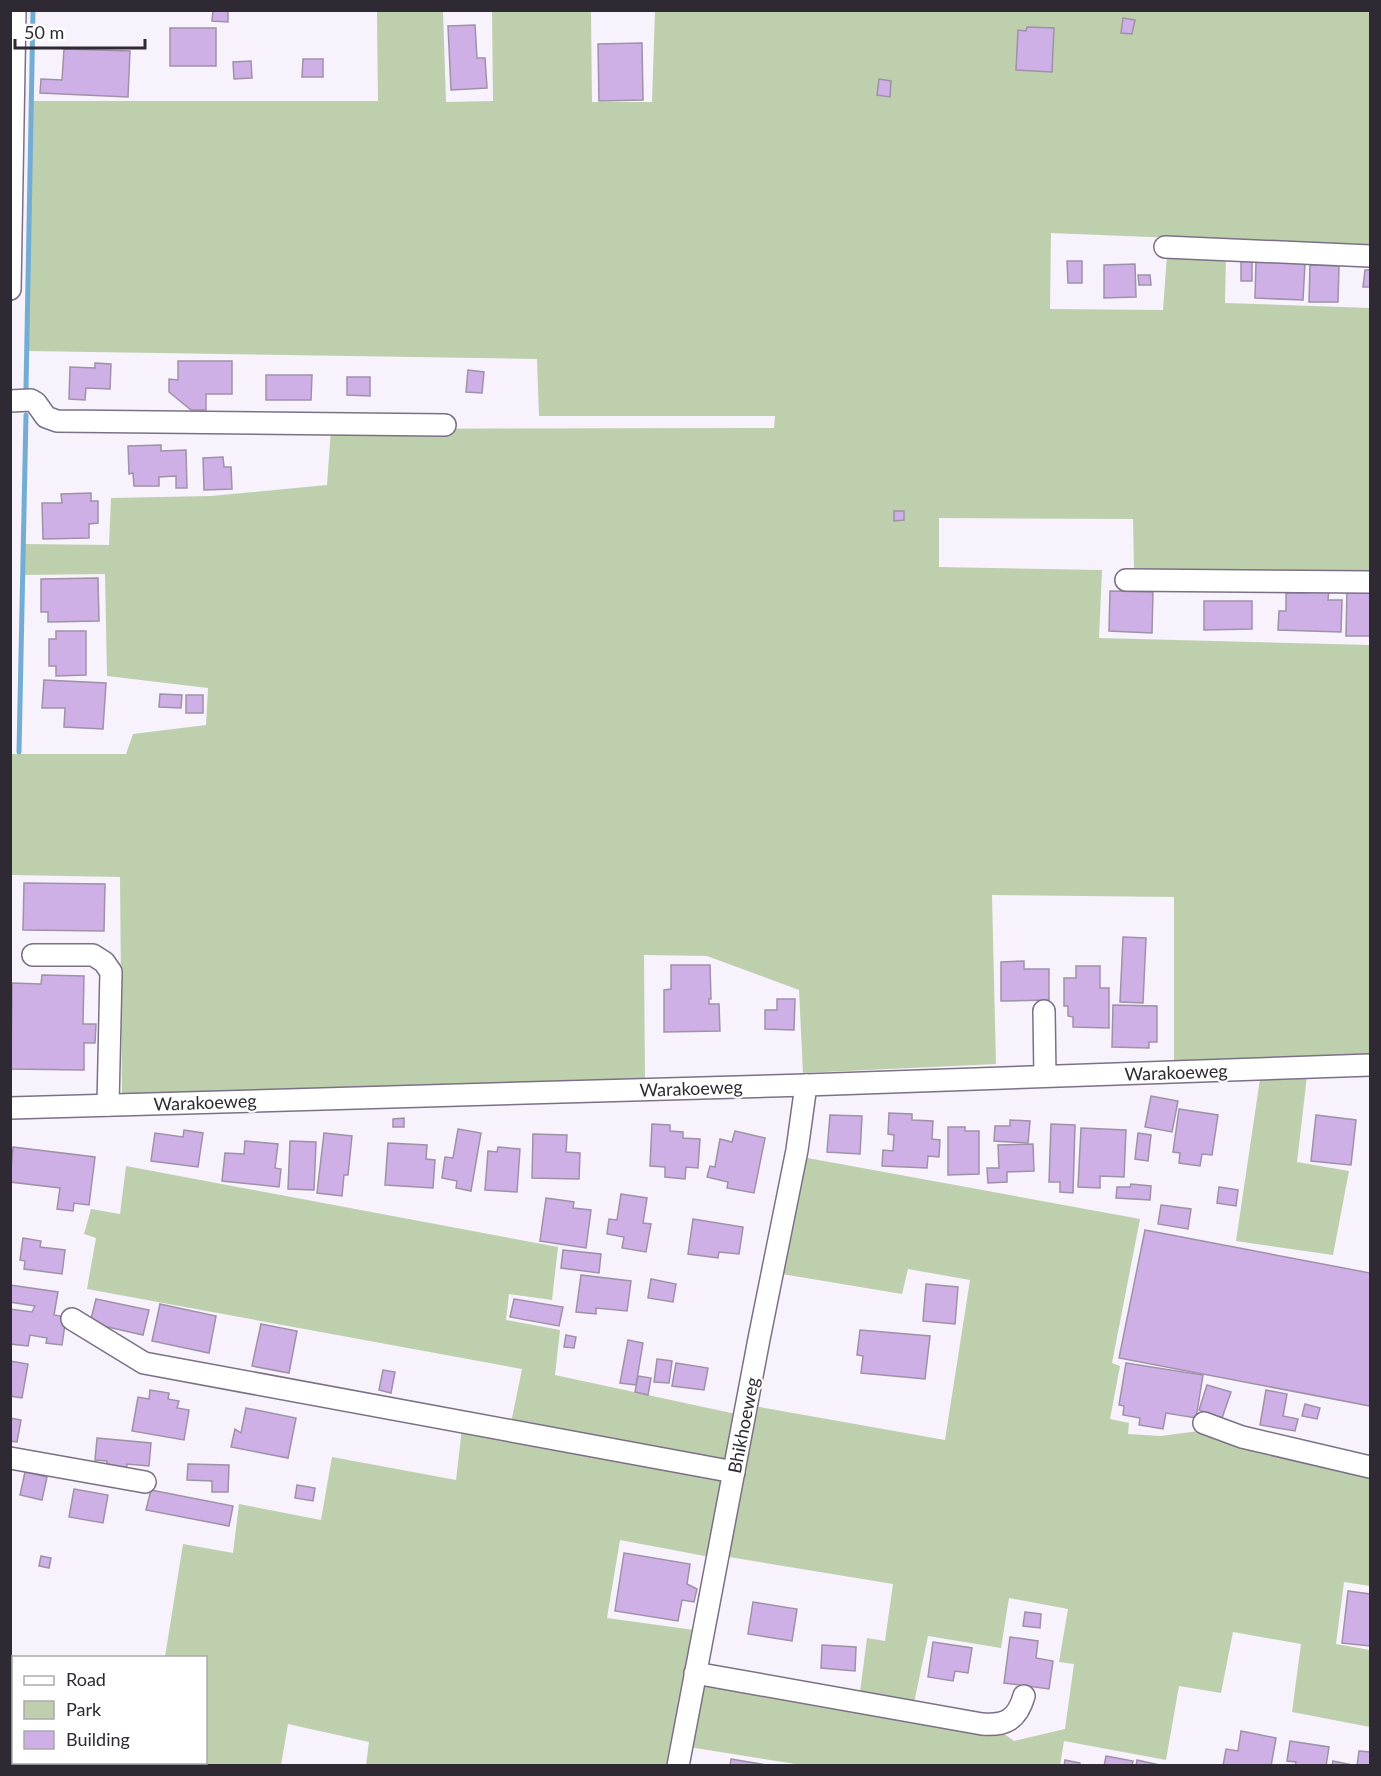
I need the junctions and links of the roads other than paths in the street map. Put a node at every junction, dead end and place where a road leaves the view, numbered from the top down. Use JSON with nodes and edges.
{"nodes":[{"id":1,"x":15,"y":10,"type":"edge"},
{"id":2,"x":12,"y":44,"type":"edge"},
{"id":3,"x":11,"y":114,"type":"edge"},
{"id":4,"x":1165,"y":247,"type":"dead end"},
{"id":5,"x":1371,"y":256,"type":"edge"},
{"id":6,"x":10,"y":289,"type":"edge"},
{"id":7,"x":10,"y":401,"type":"edge"},
{"id":8,"x":445,"y":425,"type":"dead end"},
{"id":9,"x":1126,"y":580,"type":"dead end"},
{"id":10,"x":1371,"y":582,"type":"edge"},
{"id":11,"x":33,"y":955,"type":"dead end"},
{"id":12,"x":1044,"y":1011,"type":"dead end"},
{"id":13,"x":1371,"y":1065,"type":"edge"},
{"id":14,"x":1045,"y":1076,"type":"junction"},
{"id":15,"x":806,"y":1085,"type":"junction"},
{"id":16,"x":108,"y":1105,"type":"junction"},
{"id":17,"x":10,"y":1108,"type":"edge"},
{"id":18,"x":72,"y":1319,"type":"dead end"},
{"id":19,"x":1204,"y":1423,"type":"dead end"},
{"id":20,"x":10,"y":1458,"type":"edge"},
{"id":21,"x":1371,"y":1467,"type":"edge"},
{"id":22,"x":734,"y":1472,"type":"junction"},
{"id":23,"x":145,"y":1482,"type":"dead end"},
{"id":24,"x":695,"y":1673,"type":"junction"},
{"id":25,"x":1024,"y":1696,"type":"dead end"},
{"id":26,"x":678,"y":1766,"type":"edge"}],
"edges":[{"from":1,"to":2,"type":"street"},
{"from":2,"to":3,"type":"street"},
{"from":3,"to":6,"type":"street"},
{"from":4,"to":5,"type":"street"},
{"from":7,"to":8,"type":"street"},
{"from":9,"to":10,"type":"street"},
{"from":11,"to":16,"type":"street"},
{"from":12,"to":14,"type":"street"},
{"from":13,"to":14,"type":"street","name":"Warakoeweg"},
{"from":14,"to":15,"type":"street","name":"Warakoeweg"},
{"from":15,"to":16,"type":"street","name":"Warakoeweg"},
{"from":15,"to":22,"type":"street","name":"Bhikhoeweg"},
{"from":16,"to":17,"type":"street","name":"Warakoeweg"},
{"from":18,"to":22,"type":"street"},
{"from":19,"to":21,"type":"street"},
{"from":20,"to":23,"type":"street"},
{"from":22,"to":24,"type":"street","name":"Bhikhoeweg"},
{"from":24,"to":25,"type":"street"},
{"from":24,"to":26,"type":"street","name":"Bhikhoeweg"}]}
